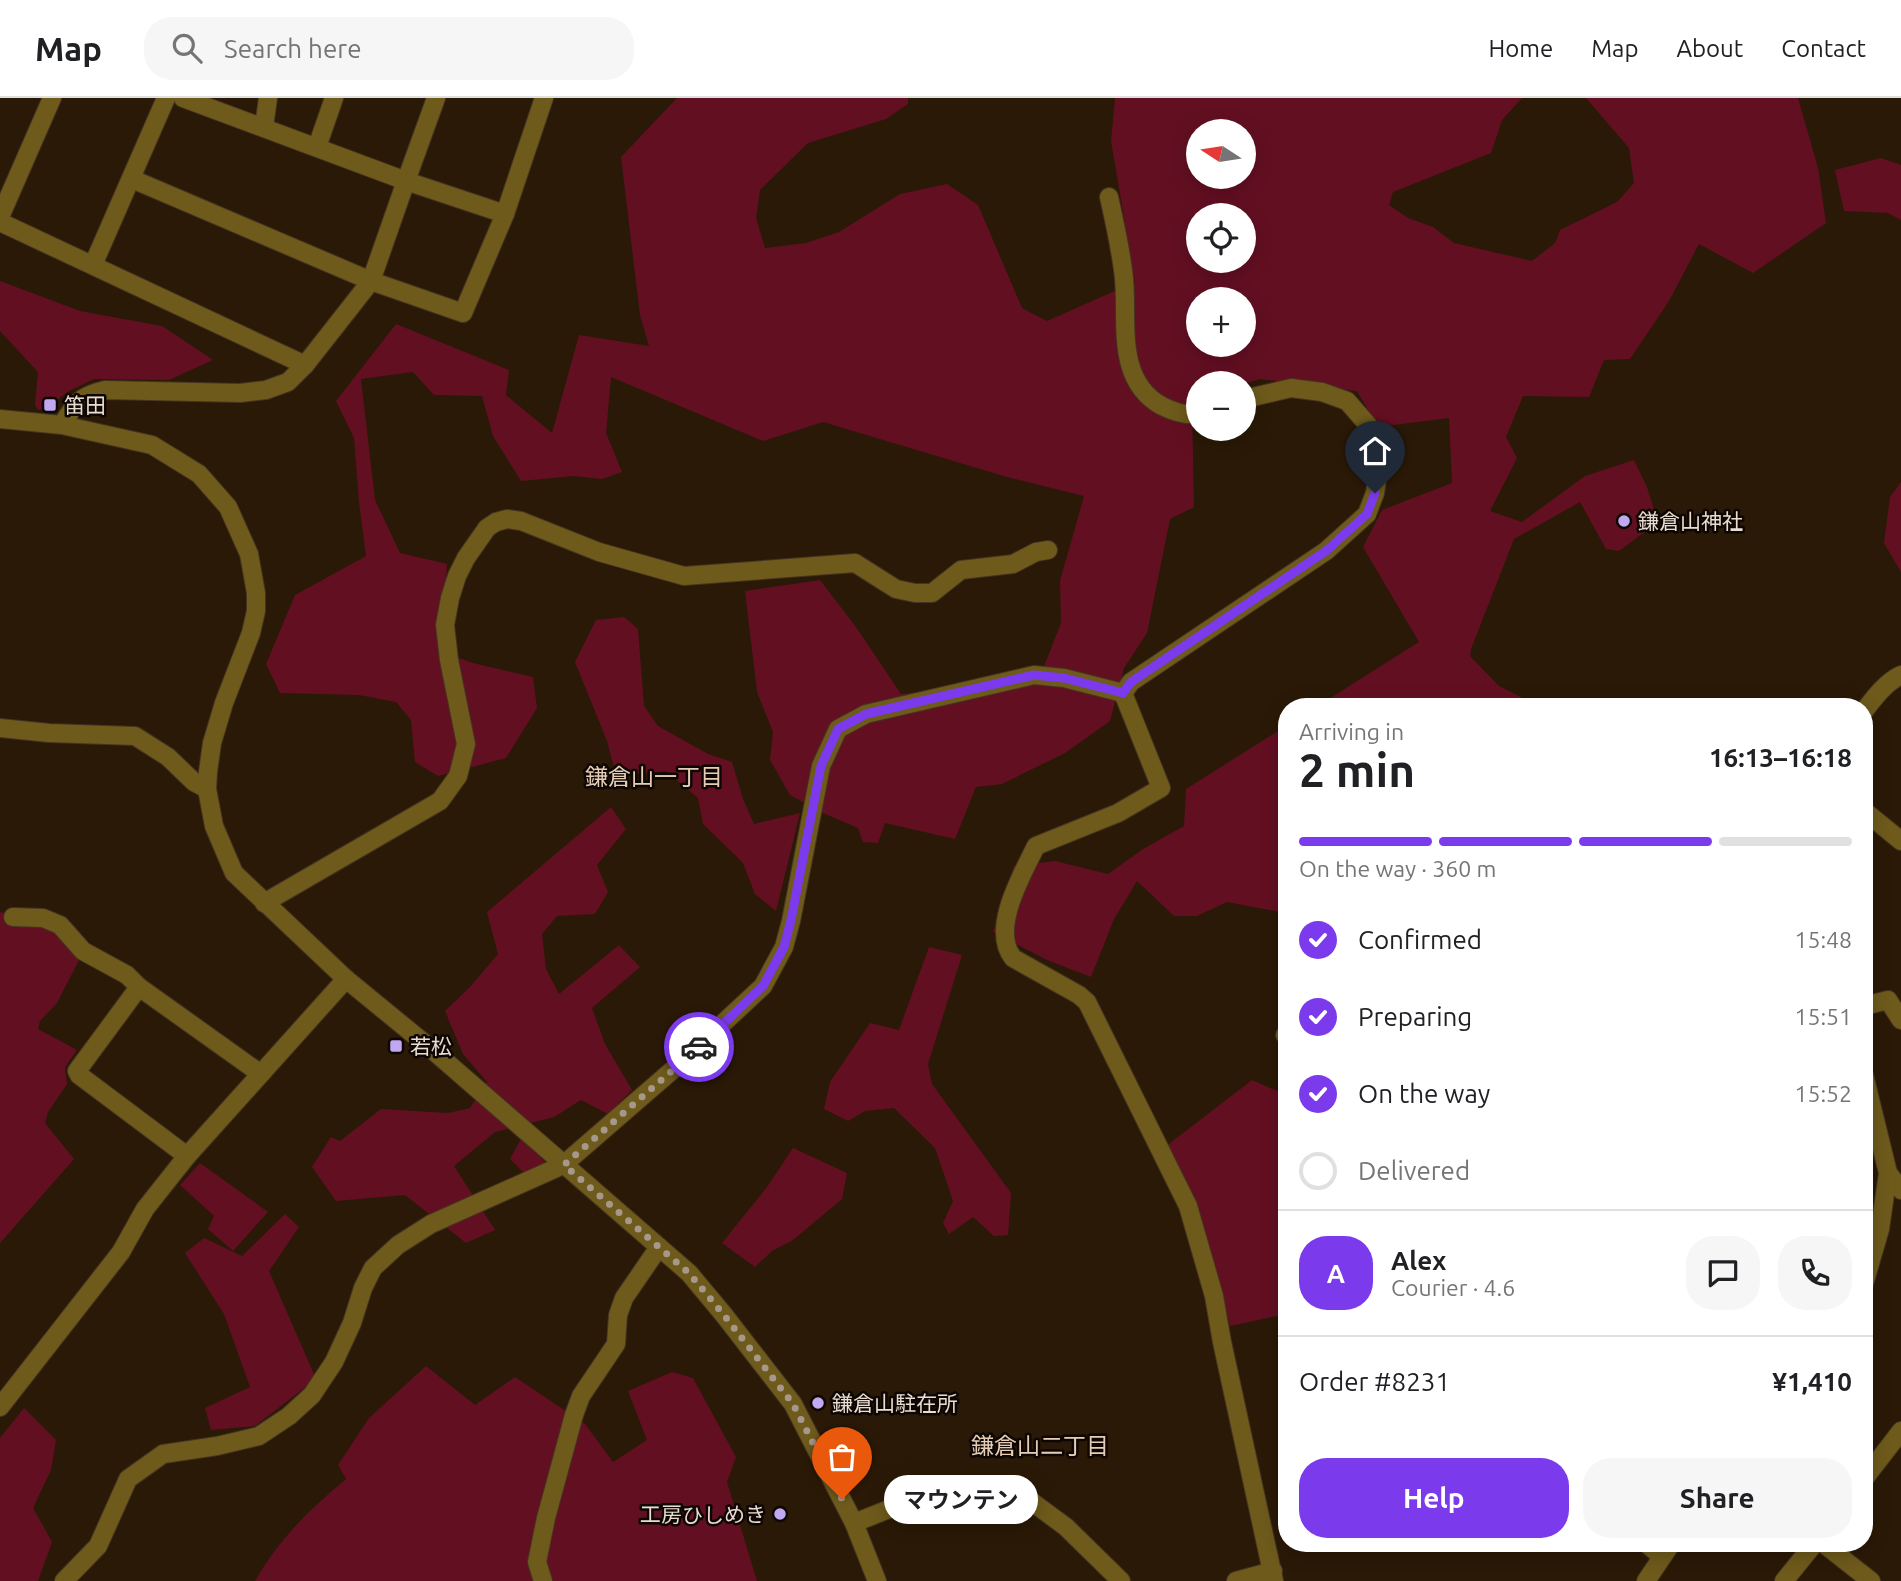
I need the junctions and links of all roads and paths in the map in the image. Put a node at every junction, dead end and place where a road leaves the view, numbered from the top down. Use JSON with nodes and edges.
{"nodes":[{"id":1,"x":52,"y":98,"type":"edge"},
{"id":2,"x":166,"y":98,"type":"edge"},
{"id":3,"x":183,"y":98,"type":"edge"},
{"id":4,"x":268,"y":98,"type":"edge"},
{"id":5,"x":334,"y":98,"type":"edge"},
{"id":6,"x":436,"y":98,"type":"edge"},
{"id":7,"x":544,"y":98,"type":"edge"},
{"id":8,"x":264,"y":127,"type":"junction"},
{"id":9,"x":317,"y":147,"type":"junction"},
{"id":10,"x":132,"y":180,"type":"junction"},
{"id":11,"x":405,"y":181,"type":"junction"},
{"id":12,"x":1109,"y":197,"type":"dead end"},
{"id":13,"x":505,"y":214,"type":"junction"},
{"id":14,"x":0,"y":220,"type":"edge"},
{"id":15,"x":93,"y":265,"type":"junction"},
{"id":16,"x":371,"y":281,"type":"junction"},
{"id":17,"x":305,"y":365,"type":"junction"},
{"id":18,"x":1256,"y":396,"type":"edge"},
{"id":19,"x":1186,"y":413,"type":"edge"},
{"id":20,"x":0,"y":419,"type":"edge"},
{"id":21,"x":62,"y":425,"type":"junction"},
{"id":22,"x":1048,"y":551,"type":"dead end"},
{"id":23,"x":1901,"y":675,"type":"edge"},
{"id":24,"x":1123,"y":693,"type":"junction"},
{"id":25,"x":1873,"y":699,"type":"edge"},
{"id":26,"x":0,"y":728,"type":"edge"},
{"id":27,"x":207,"y":789,"type":"junction"},
{"id":28,"x":1873,"y":822,"type":"edge"},
{"id":29,"x":1901,"y":841,"type":"edge"},
{"id":30,"x":264,"y":903,"type":"junction"},
{"id":31,"x":13,"y":916,"type":"dead end"},
{"id":32,"x":346,"y":979,"type":"junction"},
{"id":33,"x":139,"y":987,"type":"junction"},
{"id":34,"x":1873,"y":1004,"type":"edge"},
{"id":35,"x":1901,"y":1020,"type":"edge"},
{"id":36,"x":261,"y":1074,"type":"junction"},
{"id":37,"x":1873,"y":1112,"type":"edge"},
{"id":38,"x":187,"y":1156,"type":"junction"},
{"id":39,"x":564,"y":1165,"type":"junction"},
{"id":40,"x":1888,"y":1173,"type":"junction"},
{"id":41,"x":1901,"y":1190,"type":"edge"},
{"id":42,"x":659,"y":1247,"type":"junction"},
{"id":43,"x":1873,"y":1253,"type":"edge"},
{"id":44,"x":0,"y":1407,"type":"edge"},
{"id":45,"x":1901,"y":1431,"type":"edge"},
{"id":46,"x":1873,"y":1467,"type":"edge"},
{"id":47,"x":854,"y":1523,"type":"junction"},
{"id":48,"x":1665,"y":1552,"type":"edge"},
{"id":49,"x":1808,"y":1552,"type":"edge"},
{"id":50,"x":1834,"y":1552,"type":"edge"},
{"id":51,"x":1273,"y":1576,"type":"edge"},
{"id":52,"x":64,"y":1581,"type":"edge"},
{"id":53,"x":542,"y":1581,"type":"edge"},
{"id":54,"x":877,"y":1581,"type":"edge"},
{"id":55,"x":1121,"y":1581,"type":"edge"},
{"id":56,"x":1236,"y":1581,"type":"edge"},
{"id":57,"x":1646,"y":1581,"type":"edge"},
{"id":58,"x":1784,"y":1581,"type":"edge"},
{"id":59,"x":1871,"y":1581,"type":"edge"}],
"edges":[{"from":1,"to":14,"type":"street"},
{"from":2,"to":10,"type":"street"},
{"from":3,"to":8,"type":"street"},
{"from":4,"to":8,"type":"street"},
{"from":5,"to":9,"type":"street"},
{"from":6,"to":11,"type":"street"},
{"from":7,"to":13,"type":"street"},
{"from":8,"to":9,"type":"street"},
{"from":9,"to":11,"type":"street"},
{"from":10,"to":15,"type":"street"},
{"from":10,"to":16,"type":"street"},
{"from":11,"to":13,"type":"street"},
{"from":11,"to":16,"type":"street"},
{"from":12,"to":19,"type":"street"},
{"from":13,"to":16,"type":"street"},
{"from":14,"to":15,"type":"street"},
{"from":15,"to":17,"type":"street"},
{"from":16,"to":17,"type":"street"},
{"from":17,"to":21,"type":"street"},
{"from":18,"to":24,"type":"street"},
{"from":20,"to":21,"type":"street"},
{"from":21,"to":27,"type":"street"},
{"from":22,"to":30,"type":"street"},
{"from":23,"to":25,"type":"street"},
{"from":24,"to":39,"type":"street"},
{"from":24,"to":51,"type":"street"},
{"from":26,"to":27,"type":"street"},
{"from":27,"to":30,"type":"street"},
{"from":28,"to":29,"type":"street"},
{"from":30,"to":32,"type":"street"},
{"from":31,"to":33,"type":"street"},
{"from":32,"to":36,"type":"street"},
{"from":32,"to":39,"type":"street"},
{"from":33,"to":36,"type":"street"},
{"from":33,"to":38,"type":"street"},
{"from":34,"to":35,"type":"street"},
{"from":36,"to":38,"type":"street"},
{"from":37,"to":40,"type":"street"},
{"from":38,"to":44,"type":"street"},
{"from":39,"to":42,"type":"street"},
{"from":39,"to":52,"type":"street"},
{"from":40,"to":41,"type":"street"},
{"from":40,"to":43,"type":"street"},
{"from":42,"to":47,"type":"street"},
{"from":42,"to":53,"type":"street"},
{"from":45,"to":46,"type":"street"},
{"from":47,"to":54,"type":"street"},
{"from":47,"to":55,"type":"street"},
{"from":48,"to":57,"type":"street"},
{"from":49,"to":58,"type":"street"},
{"from":50,"to":59,"type":"street"},
{"from":51,"to":56,"type":"street"}]}
